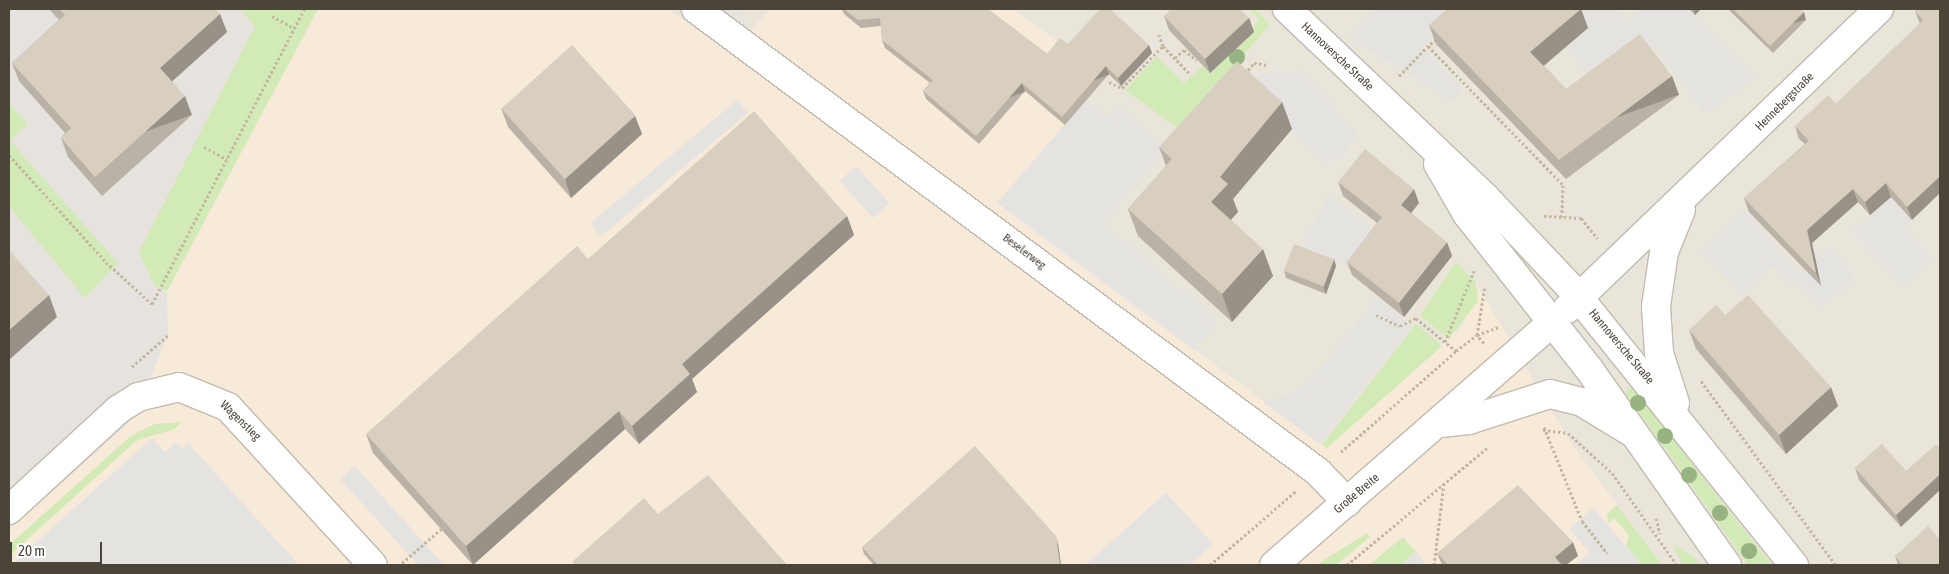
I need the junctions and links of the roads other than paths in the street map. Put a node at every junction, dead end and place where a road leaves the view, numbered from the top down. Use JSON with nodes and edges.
{"nodes":[{"id":1,"x":696,"y":9,"type":"edge"},
{"id":2,"x":1287,"y":9,"type":"edge"},
{"id":3,"x":1878,"y":9,"type":"edge"},
{"id":4,"x":1429,"y":147,"type":"junction"},
{"id":5,"x":1689,"y":193,"type":"junction"},
{"id":6,"x":1576,"y":293,"type":"junction"},
{"id":7,"x":1549,"y":317,"type":"junction"},
{"id":8,"x":1681,"y":420,"type":"junction"},
{"id":9,"x":1440,"y":423,"type":"junction"},
{"id":10,"x":1633,"y":433,"type":"junction"},
{"id":11,"x":1347,"y":502,"type":"junction"},
{"id":12,"x":9,"y":510,"type":"edge"},
{"id":13,"x":373,"y":565,"type":"edge"},
{"id":14,"x":1274,"y":565,"type":"edge"},
{"id":15,"x":1727,"y":565,"type":"edge"},
{"id":16,"x":1794,"y":565,"type":"edge"}],
"edges":[{"from":1,"to":11,"type":"street","name":"Beselerweg"},
{"from":2,"to":4,"type":"street","name":"Hannoversche Straße"},
{"from":3,"to":5,"type":"street","name":"Hennebergstraße"},
{"from":4,"to":6,"type":"street","name":"Hannoversche Straße"},
{"from":4,"to":7,"type":"street","name":"Hannoversche Straße"},
{"from":5,"to":6,"type":"street","name":"Hennebergstraße"},
{"from":5,"to":8,"type":"street"},
{"from":6,"to":7,"type":"street","name":"Große Breite"},
{"from":6,"to":8,"type":"street","name":"Hannoversche Straße"},
{"from":7,"to":9,"type":"street","name":"Große Breite"},
{"from":7,"to":10,"type":"street","name":"Hannoversche Straße"},
{"from":8,"to":16,"type":"street","name":"Hannoversche Straße"},
{"from":9,"to":10,"type":"street"},
{"from":9,"to":11,"type":"street","name":"Große Breite"},
{"from":10,"to":15,"type":"street","name":"Hannoversche Straße"},
{"from":11,"to":14,"type":"street","name":"Große Breite"},
{"from":12,"to":13,"type":"street","name":"Wagenstieg"}]}
